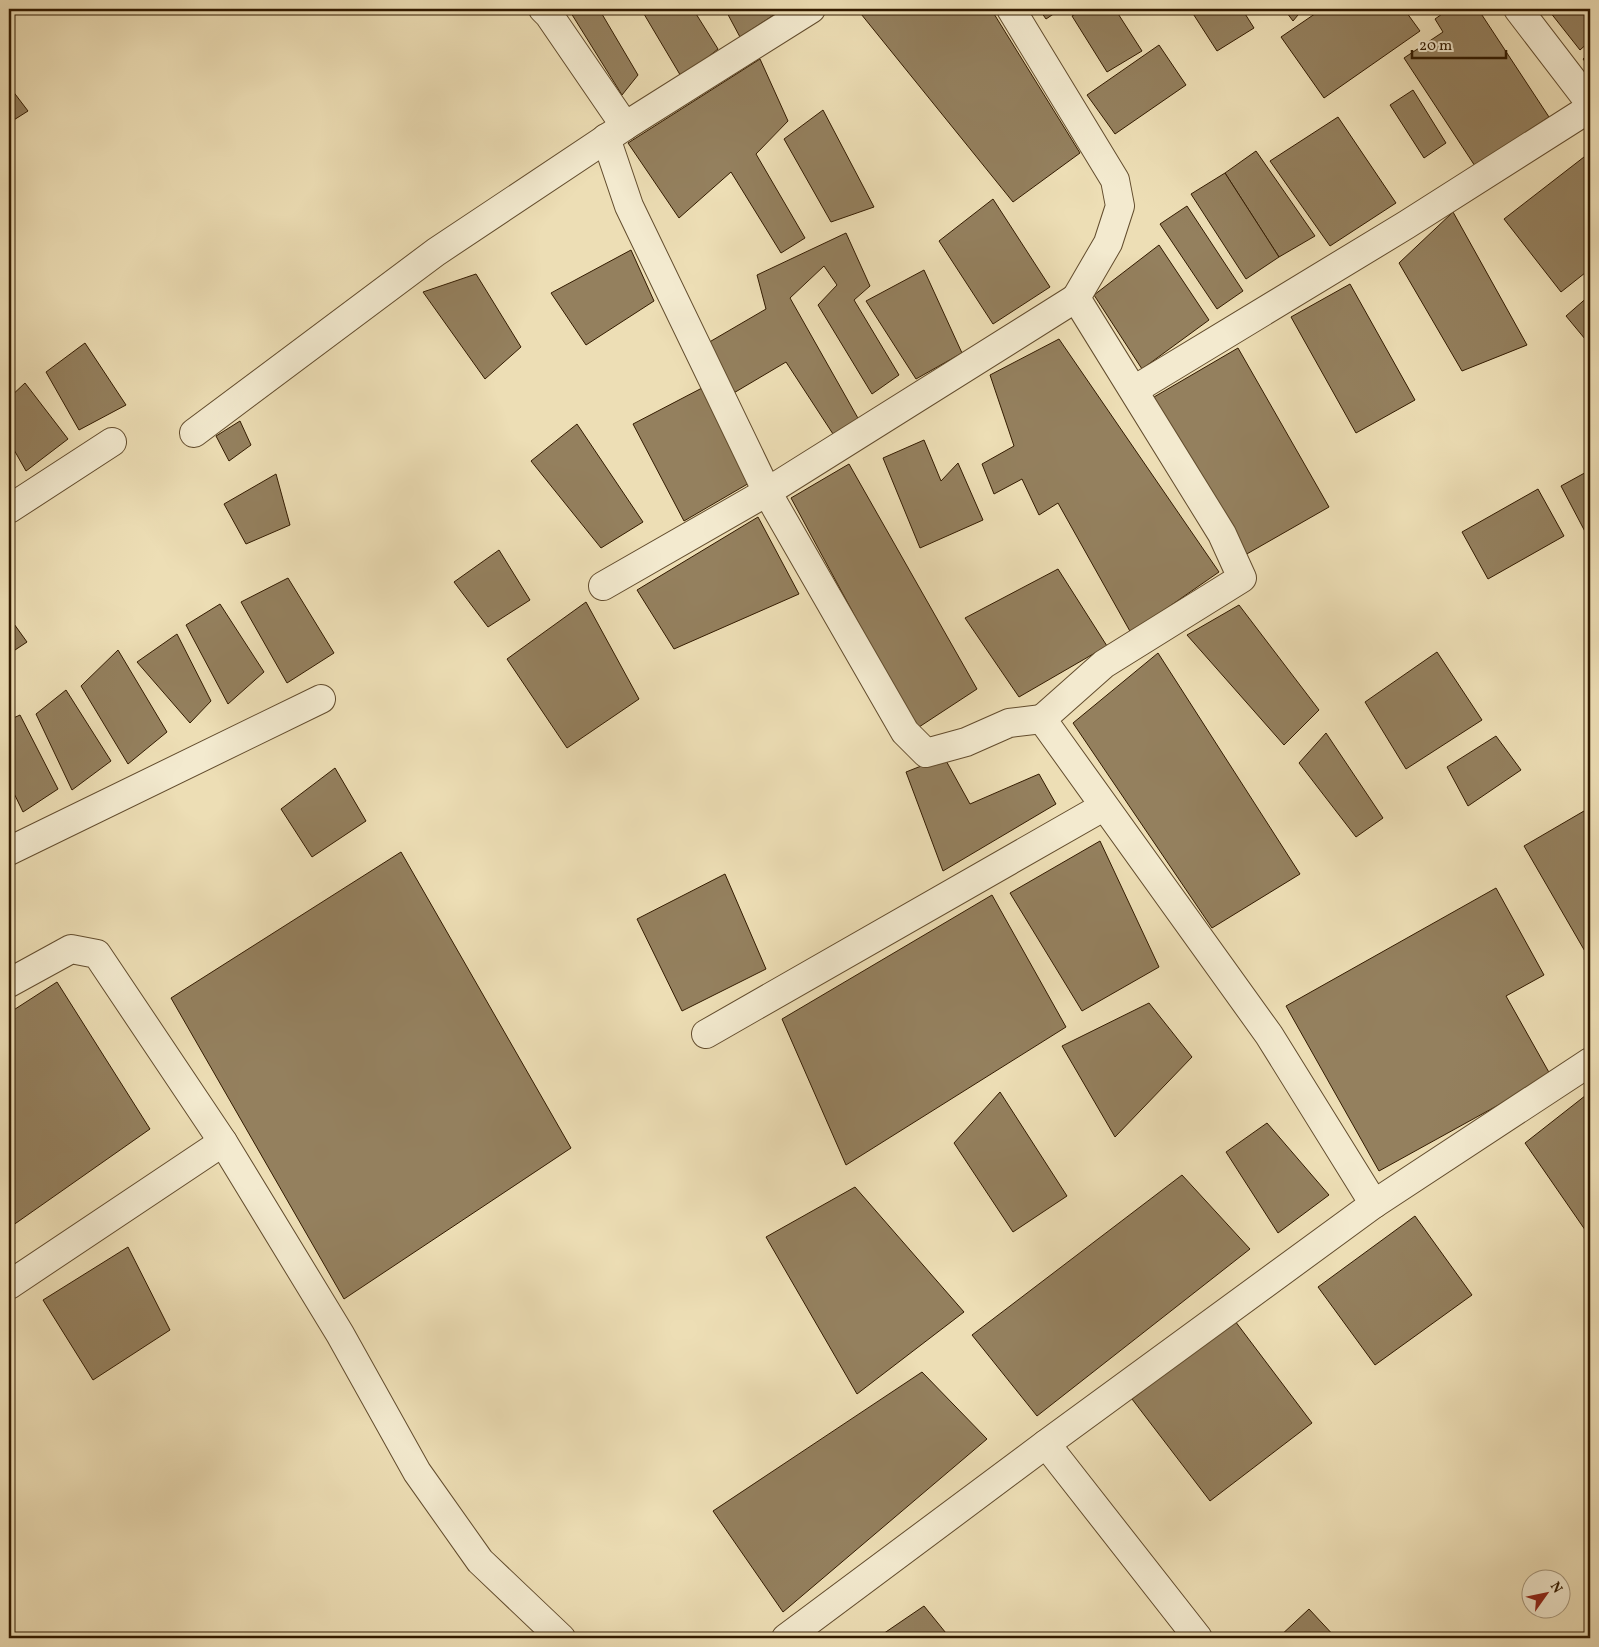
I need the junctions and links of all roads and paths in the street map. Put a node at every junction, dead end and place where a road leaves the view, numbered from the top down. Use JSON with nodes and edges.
{"nodes":[{"id":1,"x":543,"y":9,"type":"edge"},
{"id":2,"x":811,"y":9,"type":"edge"},
{"id":3,"x":1011,"y":9,"type":"edge"},
{"id":4,"x":1518,"y":9,"type":"edge"},
{"id":5,"x":1590,"y":103,"type":"edge"},
{"id":6,"x":1590,"y":108,"type":"edge"},
{"id":7,"x":615,"y":132,"type":"junction"},
{"id":8,"x":1076,"y":298,"type":"junction"},
{"id":9,"x":1134,"y":390,"type":"junction"},
{"id":10,"x":194,"y":433,"type":"dead end"},
{"id":11,"x":112,"y":442,"type":"dead end"},
{"id":12,"x":767,"y":492,"type":"junction"},
{"id":13,"x":9,"y":509,"type":"edge"},
{"id":14,"x":603,"y":586,"type":"dead end"},
{"id":15,"x":321,"y":699,"type":"dead end"},
{"id":16,"x":1042,"y":719,"type":"junction"},
{"id":17,"x":1104,"y":807,"type":"junction"},
{"id":18,"x":9,"y":851,"type":"edge"},
{"id":19,"x":9,"y":983,"type":"edge"},
{"id":20,"x":706,"y":1034,"type":"dead end"},
{"id":21,"x":1590,"y":1062,"type":"edge"},
{"id":22,"x":223,"y":1142,"type":"junction"},
{"id":23,"x":1374,"y":1204,"type":"junction"},
{"id":24,"x":9,"y":1285,"type":"edge"},
{"id":25,"x":1046,"y":1444,"type":"junction"},
{"id":26,"x":561,"y":1638,"type":"edge"},
{"id":27,"x":786,"y":1638,"type":"edge"},
{"id":28,"x":1198,"y":1638,"type":"edge"}],
"edges":[{"from":1,"to":7,"type":"street"},
{"from":2,"to":7,"type":"street"},
{"from":3,"to":8,"type":"street"},
{"from":4,"to":5,"type":"street"},
{"from":6,"to":9,"type":"street"},
{"from":7,"to":10,"type":"street"},
{"from":7,"to":12,"type":"street"},
{"from":8,"to":9,"type":"street"},
{"from":8,"to":12,"type":"street"},
{"from":9,"to":16,"type":"street"},
{"from":11,"to":13,"type":"street"},
{"from":12,"to":14,"type":"street"},
{"from":12,"to":16,"type":"street"},
{"from":15,"to":18,"type":"street"},
{"from":16,"to":17,"type":"street"},
{"from":17,"to":20,"type":"street"},
{"from":17,"to":23,"type":"street"},
{"from":19,"to":22,"type":"street"},
{"from":21,"to":23,"type":"street"},
{"from":22,"to":24,"type":"street"},
{"from":22,"to":26,"type":"street"},
{"from":23,"to":25,"type":"street"},
{"from":25,"to":27,"type":"street"},
{"from":25,"to":28,"type":"street"}]}
